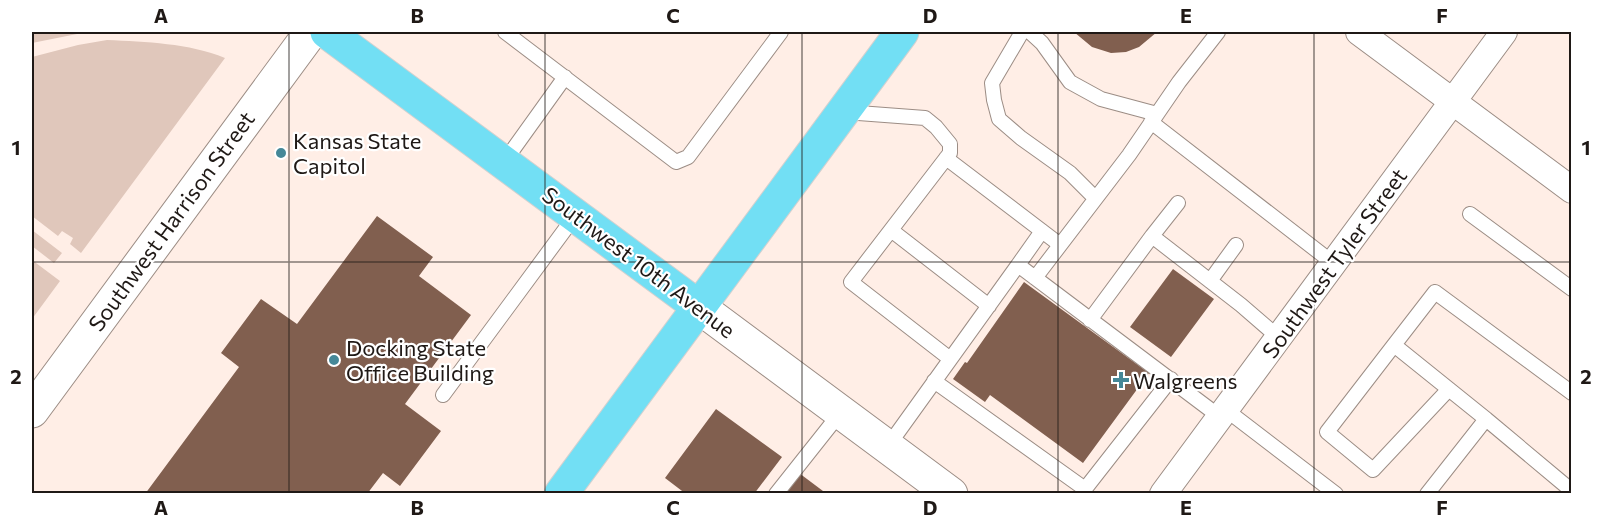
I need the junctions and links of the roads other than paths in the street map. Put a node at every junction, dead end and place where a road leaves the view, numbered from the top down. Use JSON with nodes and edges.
{"nodes":[{"id":1,"x":311,"y":32,"type":"edge"},
{"id":2,"x":327,"y":32,"type":"edge"},
{"id":3,"x":505,"y":32,"type":"edge"},
{"id":4,"x":781,"y":32,"type":"edge"},
{"id":5,"x":902,"y":32,"type":"edge"},
{"id":6,"x":1022,"y":32,"type":"edge"},
{"id":7,"x":1030,"y":32,"type":"edge"},
{"id":8,"x":1218,"y":32,"type":"edge"},
{"id":9,"x":1359,"y":32,"type":"edge"},
{"id":10,"x":1504,"y":32,"type":"edge"},
{"id":11,"x":565,"y":77,"type":"junction"},
{"id":12,"x":1452,"y":102,"type":"junction"},
{"id":13,"x":843,"y":112,"type":"junction"},
{"id":14,"x":1154,"y":118,"type":"junction"},
{"id":15,"x":946,"y":158,"type":"junction"},
{"id":16,"x":504,"y":162,"type":"junction"},
{"id":17,"x":1572,"y":190,"type":"edge"},
{"id":18,"x":1095,"y":198,"type":"junction"},
{"id":19,"x":1178,"y":203,"type":"dead end"},
{"id":20,"x":1470,"y":214,"type":"dead end"},
{"id":21,"x":576,"y":215,"type":"junction"},
{"id":22,"x":891,"y":230,"type":"junction"},
{"id":23,"x":1042,"y":231,"type":"junction"},
{"id":24,"x":1152,"y":236,"type":"junction"},
{"id":25,"x":1059,"y":244,"type":"junction"},
{"id":26,"x":1236,"y":245,"type":"dead end"},
{"id":27,"x":1333,"y":263,"type":"junction"},
{"id":28,"x":1018,"y":266,"type":"junction"},
{"id":29,"x":1035,"y":278,"type":"junction"},
{"id":30,"x":1210,"y":281,"type":"junction"},
{"id":31,"x":1572,"y":289,"type":"edge"},
{"id":32,"x":989,"y":306,"type":"junction"},
{"id":33,"x":699,"y":307,"type":"junction"},
{"id":34,"x":1090,"y":320,"type":"junction"},
{"id":35,"x":1278,"y":337,"type":"junction"},
{"id":36,"x":1394,"y":345,"type":"junction"},
{"id":37,"x":950,"y":358,"type":"junction"},
{"id":38,"x":934,"y":381,"type":"junction"},
{"id":39,"x":1163,"y":384,"type":"junction"},
{"id":40,"x":1449,"y":389,"type":"junction"},
{"id":41,"x":1572,"y":393,"type":"edge"},
{"id":42,"x":443,"y":395,"type":"dead end"},
{"id":43,"x":32,"y":411,"type":"edge"},
{"id":44,"x":841,"y":412,"type":"junction"},
{"id":45,"x":1222,"y":413,"type":"junction"},
{"id":46,"x":1486,"y":419,"type":"junction"},
{"id":47,"x":887,"y":446,"type":"junction"},
{"id":48,"x":943,"y":491,"type":"edge"},
{"id":49,"x":1572,"y":491,"type":"edge"},
{"id":50,"x":565,"y":492,"type":"edge"},
{"id":51,"x":776,"y":494,"type":"edge"},
{"id":52,"x":1163,"y":494,"type":"edge"},
{"id":53,"x":1336,"y":494,"type":"edge"},
{"id":54,"x":1427,"y":494,"type":"edge"}],
"edges":[{"from":1,"to":43,"type":"main road","name":"Southwest Harrison Street"},
{"from":2,"to":16,"type":"main road","name":"Southwest 10th Avenue"},
{"from":3,"to":11,"type":"lane"},
{"from":4,"to":11,"type":"lane"},
{"from":5,"to":13,"type":"main road"},
{"from":6,"to":18,"type":"lane"},
{"from":7,"to":14,"type":"lane"},
{"from":8,"to":14,"type":"lane"},
{"from":9,"to":12,"type":"street"},
{"from":10,"to":12,"type":"street","name":"Southwest Tyler Street"},
{"from":11,"to":16,"type":"lane"},
{"from":12,"to":17,"type":"street"},
{"from":12,"to":27,"type":"street","name":"Southwest Tyler Street"},
{"from":13,"to":15,"type":"lane"},
{"from":13,"to":33,"type":"main road"},
{"from":14,"to":18,"type":"lane"},
{"from":14,"to":27,"type":"lane"},
{"from":15,"to":22,"type":"lane"},
{"from":15,"to":23,"type":"lane"},
{"from":16,"to":21,"type":"main road","name":"Southwest 10th Avenue"},
{"from":18,"to":25,"type":"lane"},
{"from":19,"to":24,"type":"lane"},
{"from":20,"to":31,"type":"lane"},
{"from":21,"to":33,"type":"main road","name":"Southwest 10th Avenue"},
{"from":21,"to":42,"type":"lane"},
{"from":22,"to":32,"type":"lane"},
{"from":22,"to":37,"type":"lane"},
{"from":23,"to":25,"type":"lane"},
{"from":23,"to":28,"type":"lane"},
{"from":24,"to":30,"type":"lane"},
{"from":24,"to":34,"type":"lane"},
{"from":25,"to":29,"type":"lane"},
{"from":26,"to":30,"type":"lane"},
{"from":27,"to":35,"type":"street","name":"Southwest Tyler Street"},
{"from":28,"to":29,"type":"lane"},
{"from":28,"to":32,"type":"lane"},
{"from":29,"to":34,"type":"lane"},
{"from":30,"to":35,"type":"lane"},
{"from":32,"to":37,"type":"lane"},
{"from":33,"to":44,"type":"main road","name":"Southwest 10th Avenue"},
{"from":33,"to":50,"type":"main road"},
{"from":34,"to":39,"type":"lane"},
{"from":35,"to":45,"type":"street","name":"Southwest Tyler Street"},
{"from":36,"to":40,"type":"lane"},
{"from":36,"to":40,"type":"lane"},
{"from":36,"to":41,"type":"lane"},
{"from":37,"to":38,"type":"lane"},
{"from":38,"to":39,"type":"lane"},
{"from":38,"to":47,"type":"lane"},
{"from":39,"to":45,"type":"lane"},
{"from":40,"to":46,"type":"lane"},
{"from":44,"to":47,"type":"main road","name":"Southwest 10th Avenue"},
{"from":44,"to":51,"type":"lane"},
{"from":45,"to":52,"type":"street","name":"Southwest Tyler Street"},
{"from":45,"to":53,"type":"lane"},
{"from":46,"to":49,"type":"lane"},
{"from":46,"to":54,"type":"lane"},
{"from":47,"to":48,"type":"main road","name":"Southwest 10th Avenue"}]}
